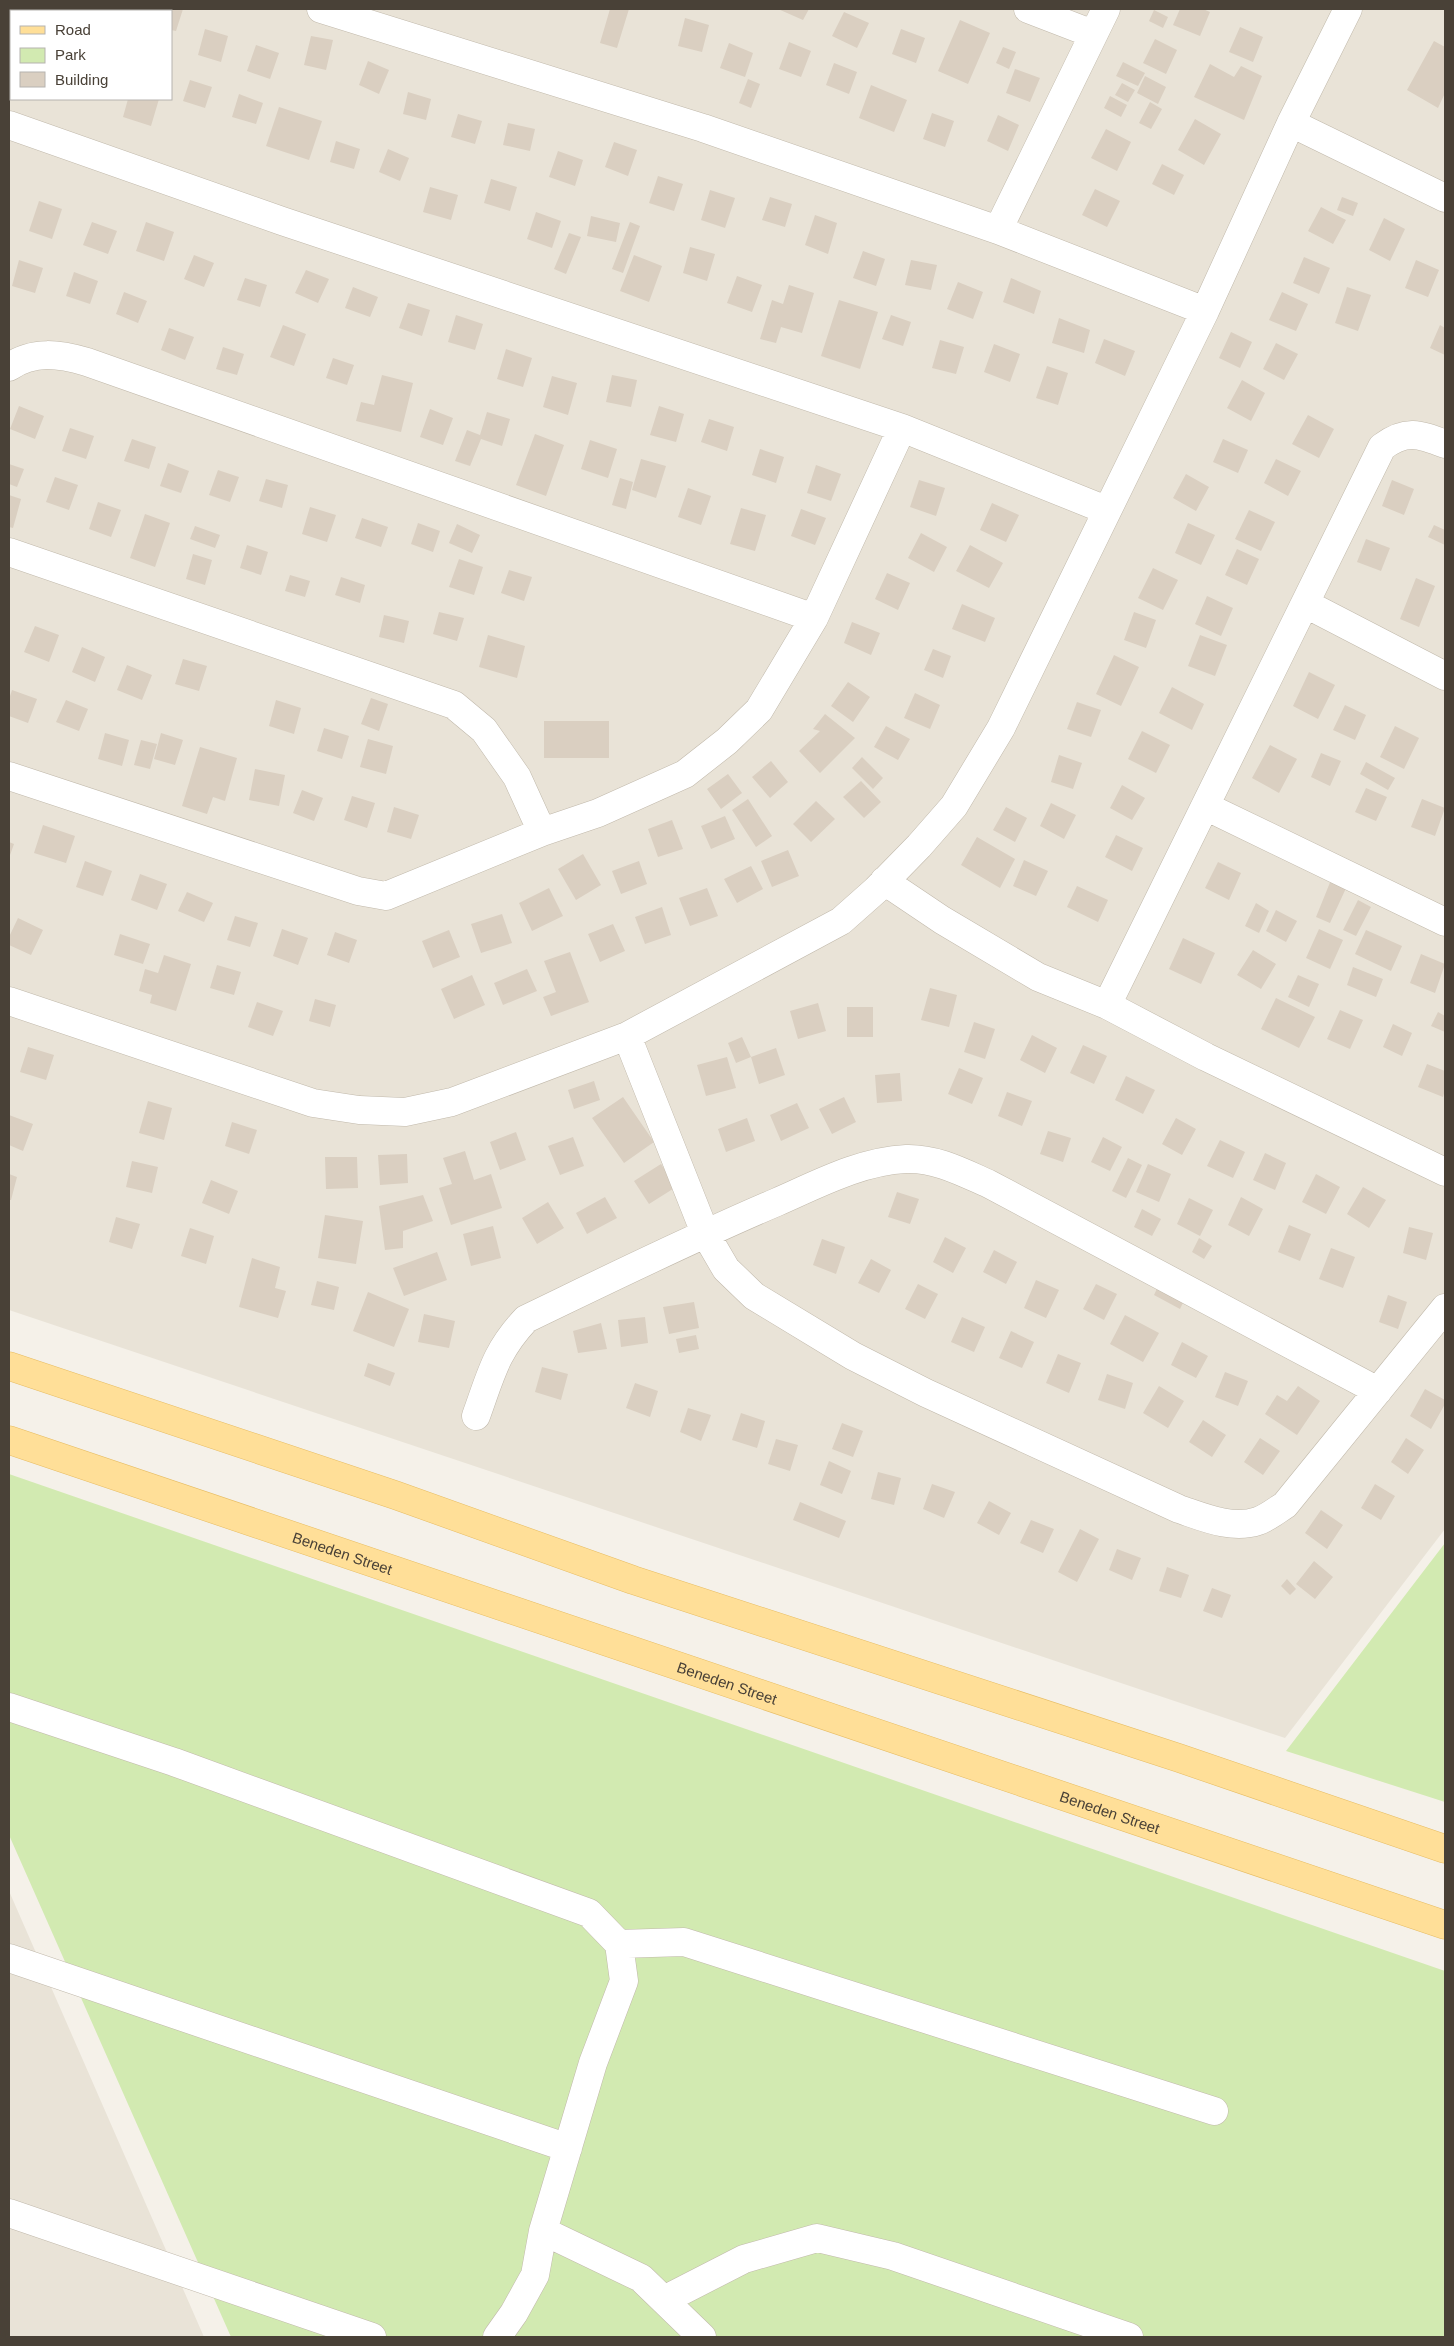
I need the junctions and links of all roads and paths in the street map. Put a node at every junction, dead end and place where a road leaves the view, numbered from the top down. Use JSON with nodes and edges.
{"nodes":[{"id":1,"x":321,"y":9,"type":"edge"},
{"id":2,"x":1028,"y":9,"type":"edge"},
{"id":3,"x":1106,"y":9,"type":"edge"},
{"id":4,"x":1348,"y":9,"type":"edge"},
{"id":5,"x":1093,"y":34,"type":"junction"},
{"id":6,"x":1291,"y":123,"type":"junction"},
{"id":7,"x":9,"y":125,"type":"edge"},
{"id":8,"x":1445,"y":198,"type":"edge"},
{"id":9,"x":998,"y":230,"type":"junction"},
{"id":10,"x":1205,"y":311,"type":"junction"},
{"id":11,"x":9,"y":367,"type":"edge"},
{"id":12,"x":902,"y":428,"type":"junction"},
{"id":13,"x":1445,"y":444,"type":"edge"},
{"id":14,"x":1106,"y":510,"type":"junction"},
{"id":15,"x":9,"y":552,"type":"edge"},
{"id":16,"x":1306,"y":604,"type":"junction"},
{"id":17,"x":814,"y":618,"type":"junction"},
{"id":18,"x":1445,"y":676,"type":"edge"},
{"id":19,"x":9,"y":776,"type":"edge"},
{"id":20,"x":1205,"y":806,"type":"junction"},
{"id":21,"x":542,"y":832,"type":"junction"},
{"id":22,"x":884,"y":881,"type":"junction"},
{"id":23,"x":1445,"y":922,"type":"edge"},
{"id":24,"x":9,"y":1002,"type":"edge"},
{"id":25,"x":1107,"y":1005,"type":"junction"},
{"id":26,"x":627,"y":1036,"type":"junction"},
{"id":27,"x":1445,"y":1172,"type":"edge"},
{"id":28,"x":705,"y":1232,"type":"junction"},
{"id":29,"x":1445,"y":1308,"type":"edge"},
{"id":30,"x":9,"y":1366,"type":"edge"},
{"id":31,"x":1378,"y":1391,"type":"junction"},
{"id":32,"x":476,"y":1416,"type":"dead end"},
{"id":33,"x":9,"y":1440,"type":"edge"},
{"id":34,"x":9,"y":1707,"type":"edge"},
{"id":35,"x":1445,"y":1849,"type":"edge"},
{"id":36,"x":1445,"y":1925,"type":"edge"},
{"id":37,"x":619,"y":1944,"type":"junction"},
{"id":38,"x":9,"y":1958,"type":"edge"},
{"id":39,"x":1214,"y":2110,"type":"dead end"},
{"id":40,"x":568,"y":2148,"type":"junction"},
{"id":41,"x":9,"y":2213,"type":"edge"},
{"id":42,"x":543,"y":2230,"type":"junction"},
{"id":43,"x":664,"y":2300,"type":"junction"},
{"id":44,"x":1083,"y":2330,"type":"edge"},
{"id":45,"x":372,"y":2337,"type":"edge"},
{"id":46,"x":497,"y":2337,"type":"edge"},
{"id":47,"x":702,"y":2337,"type":"edge"},
{"id":48,"x":1129,"y":2337,"type":"edge"}],
"edges":[{"from":1,"to":9,"type":"street"},
{"from":2,"to":5,"type":"street"},
{"from":3,"to":5,"type":"street"},
{"from":4,"to":6,"type":"street"},
{"from":5,"to":9,"type":"street"},
{"from":6,"to":8,"type":"street"},
{"from":6,"to":10,"type":"street"},
{"from":7,"to":12,"type":"street"},
{"from":9,"to":10,"type":"street"},
{"from":10,"to":14,"type":"street"},
{"from":11,"to":17,"type":"street"},
{"from":12,"to":14,"type":"street"},
{"from":12,"to":17,"type":"street"},
{"from":13,"to":16,"type":"street"},
{"from":14,"to":22,"type":"street"},
{"from":15,"to":21,"type":"street"},
{"from":16,"to":18,"type":"street"},
{"from":16,"to":20,"type":"street"},
{"from":17,"to":21,"type":"street"},
{"from":19,"to":21,"type":"street"},
{"from":20,"to":23,"type":"street"},
{"from":20,"to":25,"type":"street"},
{"from":22,"to":25,"type":"street"},
{"from":22,"to":26,"type":"street"},
{"from":24,"to":26,"type":"street"},
{"from":25,"to":27,"type":"street"},
{"from":26,"to":28,"type":"street"},
{"from":28,"to":31,"type":"street"},
{"from":28,"to":31,"type":"street"},
{"from":28,"to":32,"type":"street"},
{"from":29,"to":31,"type":"street"},
{"from":30,"to":35,"type":"main road"},
{"from":33,"to":36,"type":"main road","name":"Beneden Street"},
{"from":34,"to":37,"type":"street"},
{"from":37,"to":39,"type":"street"},
{"from":37,"to":40,"type":"street"},
{"from":38,"to":40,"type":"street"},
{"from":40,"to":42,"type":"street"},
{"from":41,"to":45,"type":"street"},
{"from":42,"to":43,"type":"street"},
{"from":42,"to":46,"type":"street"},
{"from":43,"to":44,"type":"street"},
{"from":43,"to":47,"type":"street"},
{"from":44,"to":48,"type":"street"}]}
